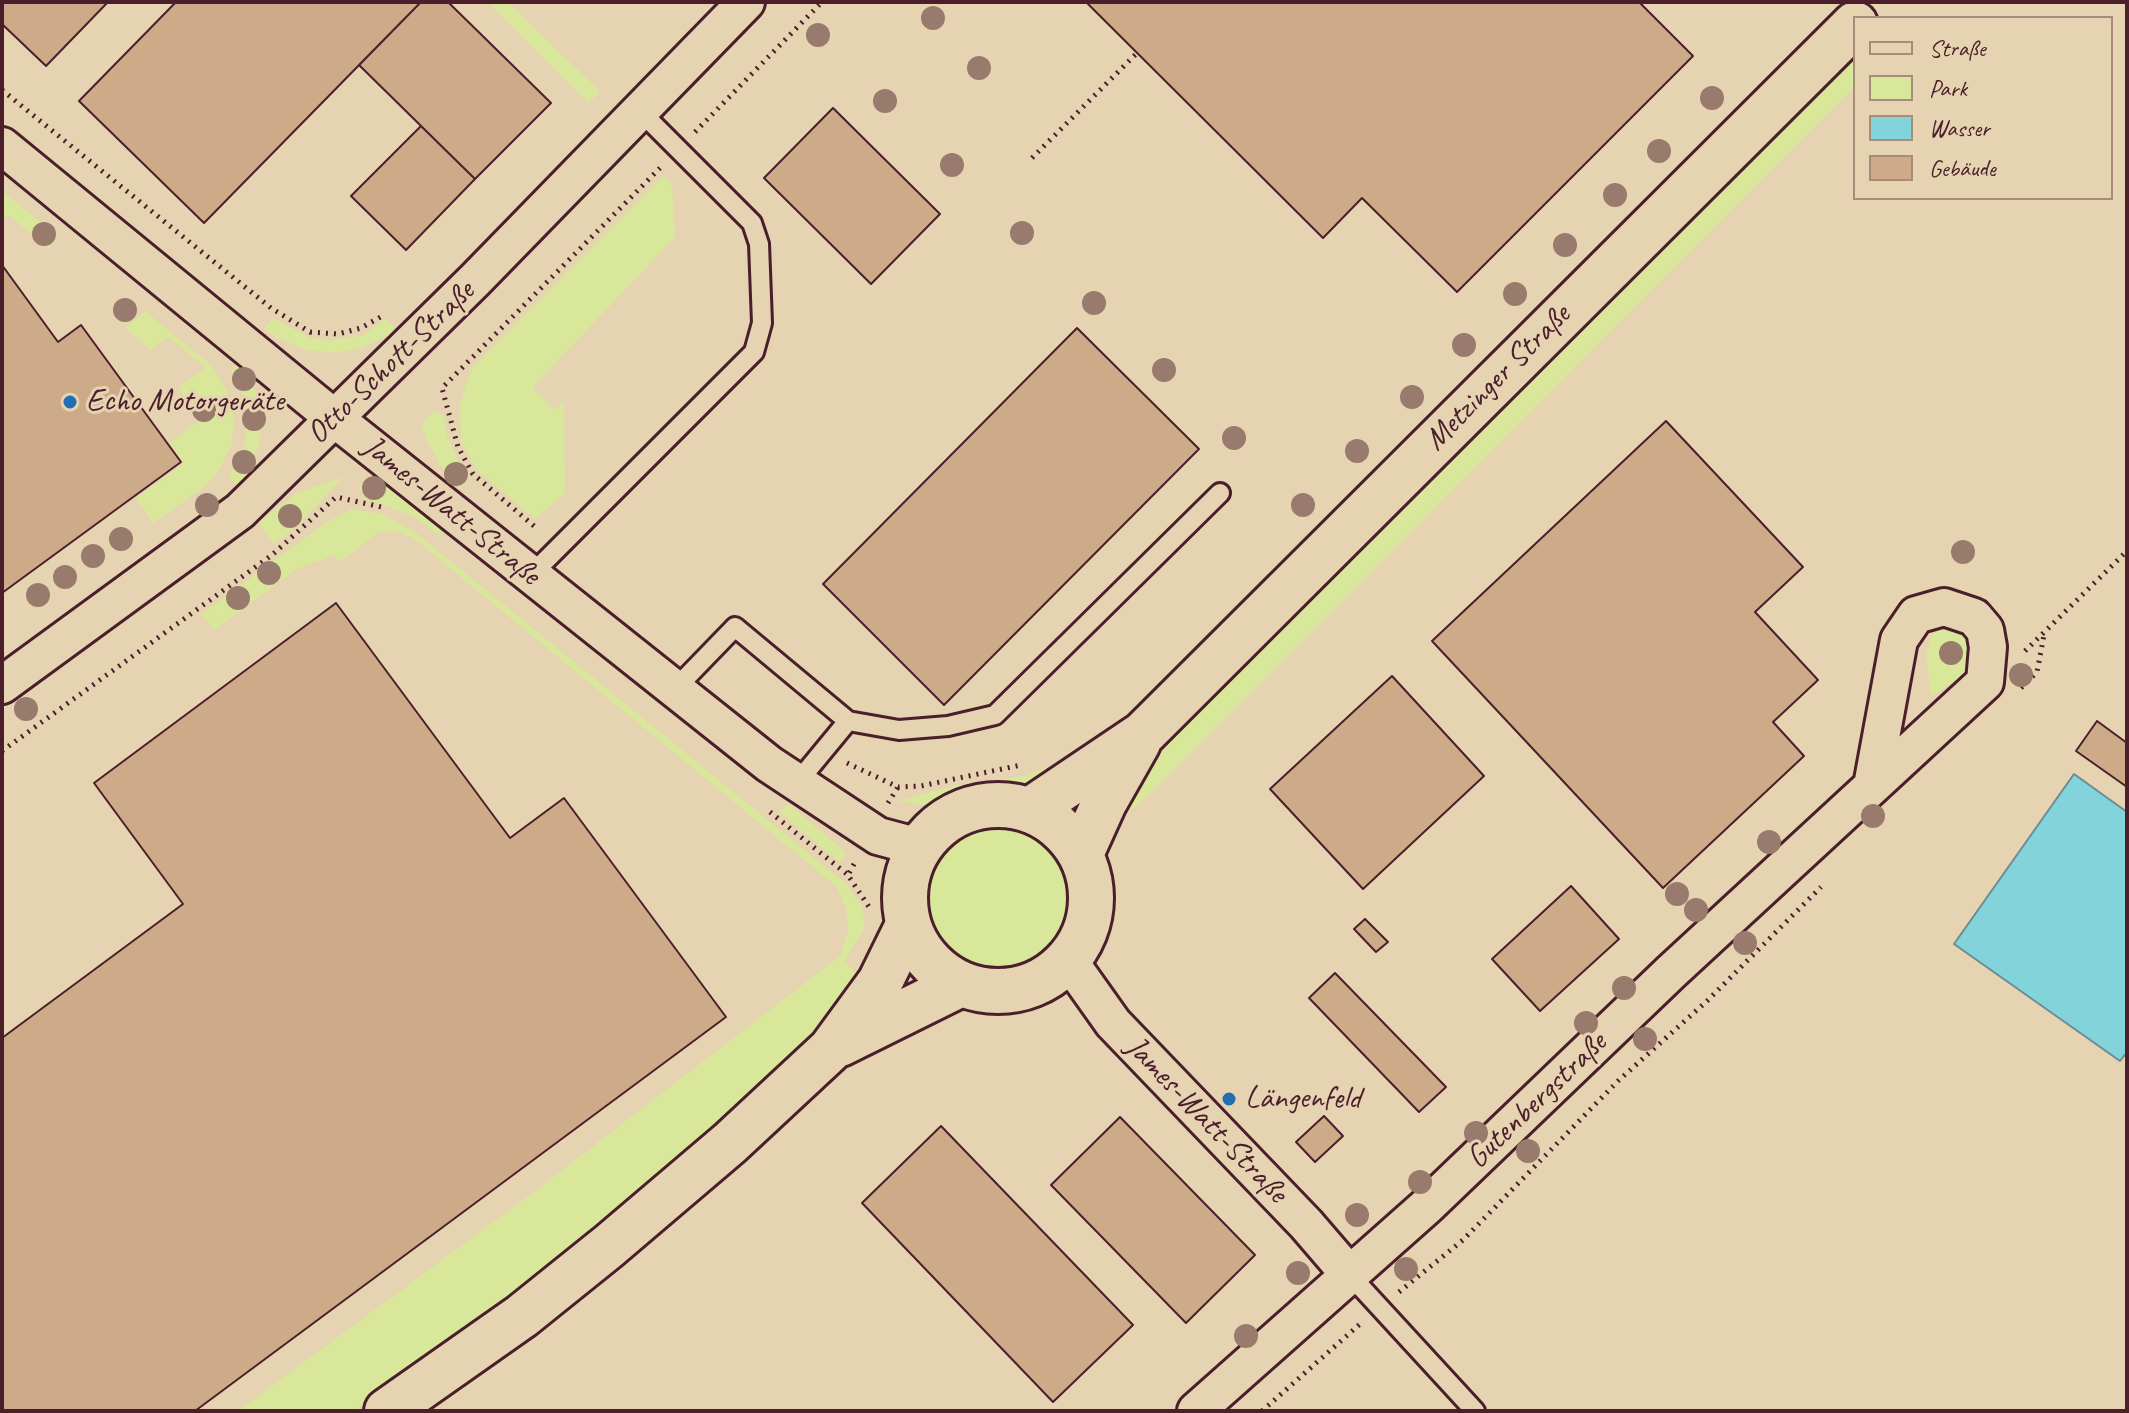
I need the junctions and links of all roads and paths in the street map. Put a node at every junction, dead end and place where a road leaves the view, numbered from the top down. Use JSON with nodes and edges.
{"nodes":[{"id":1,"x":746,"y":2,"type":"edge"},
{"id":2,"x":822,"y":2,"type":"edge"},
{"id":3,"x":1853,"y":26,"type":"edge"},
{"id":4,"x":1137,"y":53,"type":"dead end"},
{"id":5,"x":2,"y":90,"type":"edge"},
{"id":6,"x":640,"y":111,"type":"junction"},
{"id":7,"x":2,"y":146,"type":"edge"},
{"id":8,"x":678,"y":149,"type":"junction"},
{"id":9,"x":1032,"y":158,"type":"dead end"},
{"id":10,"x":389,"y":312,"type":"dead end"},
{"id":11,"x":334,"y":418,"type":"junction"},
{"id":12,"x":1220,"y":493,"type":"dead end"},
{"id":13,"x":336,"y":497,"type":"dead end"},
{"id":14,"x":558,"y":547,"type":"junction"},
{"id":15,"x":2127,"y":551,"type":"edge"},
{"id":16,"x":531,"y":575,"type":"junction"},
{"id":17,"x":2044,"y":635,"type":"junction"},
{"id":18,"x":2,"y":685,"type":"edge"},
{"id":19,"x":2000,"y":688,"type":"junction"},
{"id":20,"x":674,"y":690,"type":"junction"},
{"id":21,"x":848,"y":721,"type":"junction"},
{"id":22,"x":1143,"y":734,"type":"junction"},
{"id":23,"x":2,"y":751,"type":"edge"},
{"id":24,"x":823,"y":752,"type":"junction"},
{"id":25,"x":796,"y":784,"type":"junction"},
{"id":26,"x":1872,"y":786,"type":"junction"},
{"id":27,"x":898,"y":787,"type":"dead end"},
{"id":28,"x":1030,"y":810,"type":"junction"},
{"id":29,"x":919,"y":847,"type":"junction"},
{"id":30,"x":1081,"y":854,"type":"junction"},
{"id":31,"x":1828,"y":880,"type":"dead end"},
{"id":32,"x":908,"y":925,"type":"junction"},
{"id":33,"x":1069,"y":961,"type":"junction"},
{"id":34,"x":959,"y":985,"type":"junction"},
{"id":35,"x":831,"y":1049,"type":"junction"},
{"id":36,"x":1349,"y":1274,"type":"junction"},
{"id":37,"x":1378,"y":1309,"type":"junction"},
{"id":38,"x":387,"y":1411,"type":"edge"},
{"id":39,"x":1196,"y":1411,"type":"edge"},
{"id":40,"x":1262,"y":1411,"type":"edge"},
{"id":41,"x":1475,"y":1411,"type":"edge"}],
"edges":[{"from":1,"to":6,"type":"street","name":"Otto-Schott-Straße"},
{"from":2,"to":8,"type":"path"},
{"from":3,"to":22,"type":"street","name":"Metzinger Straße"},
{"from":4,"to":9,"type":"path"},
{"from":5,"to":10,"type":"path"},
{"from":6,"to":8,"type":"lane"},
{"from":6,"to":11,"type":"street","name":"Otto-Schott-Straße"},
{"from":7,"to":11,"type":"street","name":"James-Watt-Straße"},
{"from":8,"to":14,"type":"lane"},
{"from":8,"to":14,"type":"path"},
{"from":11,"to":16,"type":"street","name":"James-Watt-Straße"},
{"from":11,"to":18,"type":"street","name":"Otto-Schott-Straße"},
{"from":12,"to":21,"type":"lane"},
{"from":13,"to":23,"type":"path"},
{"from":14,"to":16,"type":"lane"},
{"from":15,"to":17,"type":"path"},
{"from":16,"to":20,"type":"street","name":"James-Watt-Straße"},
{"from":17,"to":19,"type":"path"},
{"from":17,"to":19,"type":"path"},
{"from":19,"to":26,"type":"street","name":"Gutenbergstraße"},
{"from":19,"to":26,"type":"street"},
{"from":20,"to":21,"type":"lane"},
{"from":20,"to":25,"type":"street","name":"James-Watt-Straße"},
{"from":21,"to":24,"type":"lane"},
{"from":22,"to":28,"type":"street","name":"Metzinger Straße"},
{"from":22,"to":30,"type":"street","name":"Metzinger Straße"},
{"from":24,"to":25,"type":"lane"},
{"from":24,"to":27,"type":"path"},
{"from":25,"to":29,"type":"street","name":"James-Watt-Straße"},
{"from":26,"to":36,"type":"street","name":"Gutenbergstraße"},
{"from":28,"to":29,"type":"street"},
{"from":28,"to":30,"type":"street"},
{"from":29,"to":32,"type":"street"},
{"from":30,"to":33,"type":"street"},
{"from":31,"to":37,"type":"path"},
{"from":32,"to":34,"type":"street"},
{"from":32,"to":35,"type":"street"},
{"from":33,"to":34,"type":"street"},
{"from":33,"to":36,"type":"street","name":"James-Watt-Straße"},
{"from":34,"to":35,"type":"street"},
{"from":35,"to":38,"type":"street"},
{"from":36,"to":37,"type":"lane"},
{"from":36,"to":39,"type":"street","name":"Gutenbergstraße"},
{"from":37,"to":40,"type":"path"},
{"from":37,"to":41,"type":"lane"}]}
